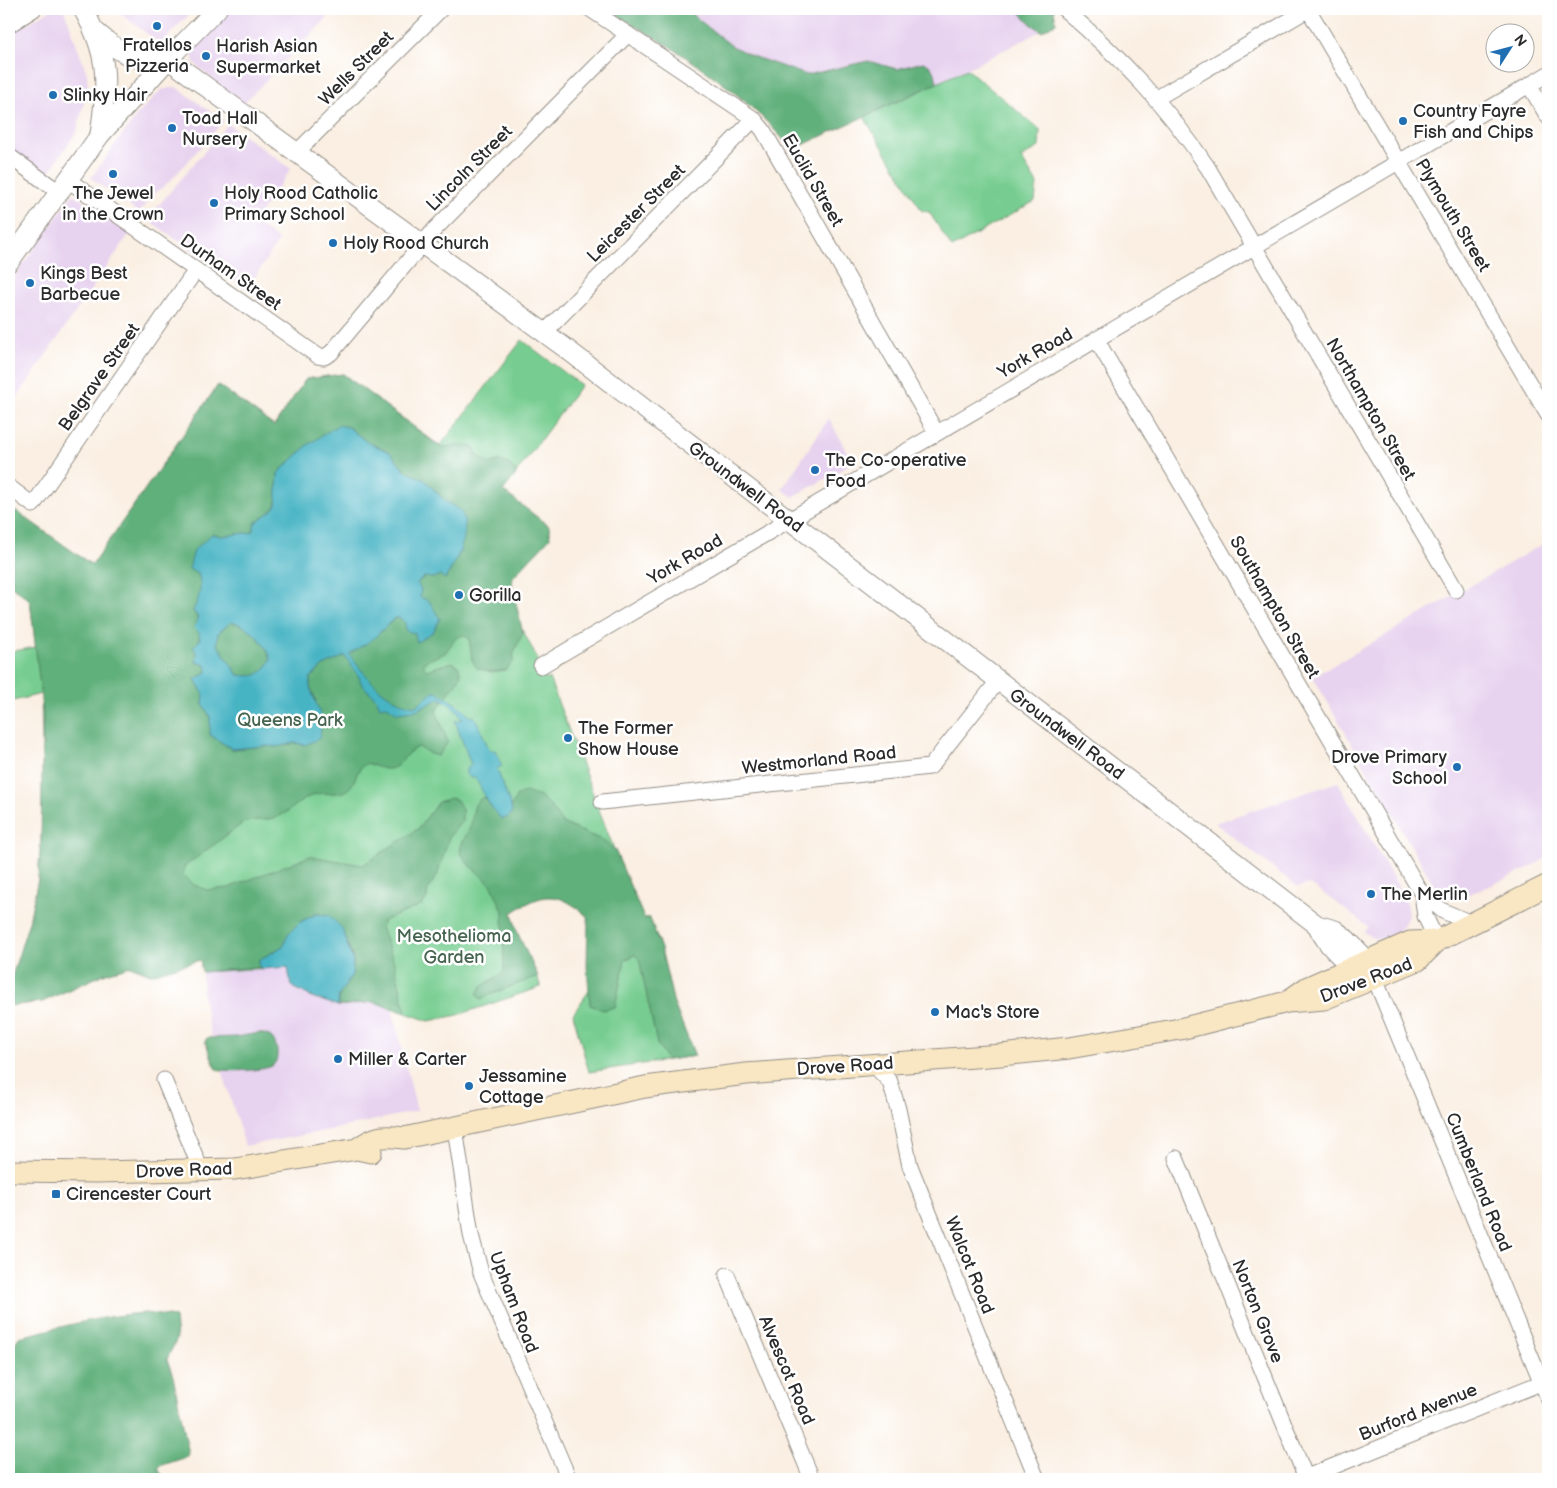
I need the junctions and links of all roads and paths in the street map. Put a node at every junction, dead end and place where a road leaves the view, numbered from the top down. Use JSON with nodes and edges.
{"nodes":[{"id":1,"x":34,"y":9,"type":"edge"},
{"id":2,"x":83,"y":9,"type":"edge"},
{"id":3,"x":217,"y":9,"type":"edge"},
{"id":4,"x":441,"y":9,"type":"edge"},
{"id":5,"x":590,"y":9,"type":"edge"},
{"id":6,"x":1064,"y":9,"type":"edge"},
{"id":7,"x":1309,"y":9,"type":"edge"},
{"id":8,"x":9,"y":26,"type":"edge"},
{"id":9,"x":96,"y":32,"type":"junction"},
{"id":10,"x":628,"y":34,"type":"junction"},
{"id":11,"x":168,"y":58,"type":"junction"},
{"id":12,"x":1548,"y":74,"type":"edge"},
{"id":13,"x":1530,"y":85,"type":"junction"},
{"id":14,"x":1157,"y":98,"type":"junction"},
{"id":15,"x":1548,"y":117,"type":"edge"},
{"id":16,"x":754,"y":120,"type":"junction"},
{"id":17,"x":100,"y":135,"type":"junction"},
{"id":18,"x":296,"y":153,"type":"junction"},
{"id":19,"x":9,"y":156,"type":"edge"},
{"id":20,"x":1400,"y":162,"type":"junction"},
{"id":21,"x":64,"y":186,"type":"junction"},
{"id":22,"x":421,"y":244,"type":"junction"},
{"id":23,"x":1255,"y":247,"type":"junction"},
{"id":24,"x":9,"y":262,"type":"edge"},
{"id":25,"x":196,"y":270,"type":"junction"},
{"id":26,"x":544,"y":333,"type":"junction"},
{"id":27,"x":1096,"y":339,"type":"junction"},
{"id":28,"x":324,"y":357,"type":"joint"},
{"id":29,"x":1548,"y":415,"type":"edge"},
{"id":30,"x":936,"y":432,"type":"junction"},
{"id":31,"x":9,"y":487,"type":"edge"},
{"id":32,"x":790,"y":520,"type":"junction"},
{"id":33,"x":1456,"y":590,"type":"dead end"},
{"id":34,"x":540,"y":666,"type":"dead end"},
{"id":35,"x":998,"y":681,"type":"junction"},
{"id":36,"x":602,"y":802,"type":"dead end"},
{"id":37,"x":1548,"y":886,"type":"edge"},
{"id":38,"x":1422,"y":894,"type":"junction"},
{"id":39,"x":1473,"y":924,"type":"junction"},
{"id":40,"x":1437,"y":941,"type":"junction"},
{"id":41,"x":1366,"y":969,"type":"junction"},
{"id":42,"x":874,"y":1065,"type":"junction"},
{"id":43,"x":164,"y":1080,"type":"dead end"},
{"id":44,"x":455,"y":1128,"type":"junction"},
{"id":45,"x":1176,"y":1158,"type":"dead end"},
{"id":46,"x":201,"y":1170,"type":"junction"},
{"id":47,"x":9,"y":1171,"type":"edge"},
{"id":48,"x":727,"y":1274,"type":"dead end"},
{"id":49,"x":1545,"y":1381,"type":"edge"},
{"id":50,"x":1548,"y":1398,"type":"edge"},
{"id":51,"x":1304,"y":1478,"type":"edge"},
{"id":52,"x":569,"y":1479,"type":"edge"},
{"id":53,"x":812,"y":1479,"type":"edge"},
{"id":54,"x":1037,"y":1479,"type":"edge"}],
"edges":[{"from":1,"to":8,"type":"street"},
{"from":2,"to":9,"type":"street"},
{"from":3,"to":11,"type":"street"},
{"from":4,"to":18,"type":"street","name":"Wells Street"},
{"from":5,"to":10,"type":"street","name":"Euclid Street"},
{"from":6,"to":14,"type":"street","name":"Northampton Street"},
{"from":7,"to":14,"type":"street"},
{"from":7,"to":20,"type":"street","name":"Plymouth Street"},
{"from":9,"to":11,"type":"street"},
{"from":9,"to":17,"type":"street"},
{"from":10,"to":16,"type":"street","name":"Euclid Street"},
{"from":10,"to":22,"type":"street","name":"Lincoln Street"},
{"from":11,"to":17,"type":"street"},
{"from":11,"to":18,"type":"street","name":"Groundwell Road"},
{"from":12,"to":13,"type":"street","name":"York Road"},
{"from":13,"to":15,"type":"street"},
{"from":13,"to":20,"type":"street","name":"York Road"},
{"from":14,"to":23,"type":"street","name":"Northampton Street"},
{"from":16,"to":26,"type":"street","name":"Leicester Street"},
{"from":16,"to":30,"type":"street","name":"Euclid Street"},
{"from":17,"to":21,"type":"street"},
{"from":18,"to":22,"type":"street","name":"Groundwell Road"},
{"from":19,"to":21,"type":"street","name":"Durham Street"},
{"from":20,"to":23,"type":"street","name":"York Road"},
{"from":20,"to":29,"type":"street","name":"Plymouth Street"},
{"from":21,"to":24,"type":"street"},
{"from":21,"to":25,"type":"street","name":"Durham Street"},
{"from":22,"to":26,"type":"street","name":"Groundwell Road"},
{"from":22,"to":28,"type":"street","name":"Lincoln Street"},
{"from":23,"to":27,"type":"street","name":"York Road"},
{"from":23,"to":33,"type":"street","name":"Northampton Street"},
{"from":25,"to":28,"type":"street","name":"Durham Street"},
{"from":25,"to":31,"type":"street","name":"Belgrave Street"},
{"from":26,"to":32,"type":"street","name":"Groundwell Road"},
{"from":27,"to":30,"type":"street","name":"York Road"},
{"from":27,"to":38,"type":"street","name":"Southampton Street"},
{"from":30,"to":32,"type":"street","name":"York Road"},
{"from":32,"to":34,"type":"street","name":"York Road"},
{"from":32,"to":35,"type":"street","name":"Groundwell Road"},
{"from":35,"to":36,"type":"street","name":"Westmorland Road"},
{"from":35,"to":41,"type":"street","name":"Groundwell Road"},
{"from":37,"to":39,"type":"main road","name":"Drove Road"},
{"from":38,"to":39,"type":"street","name":"Southampton Street"},
{"from":38,"to":40,"type":"street","name":"Southampton Street"},
{"from":39,"to":40,"type":"main road","name":"Drove Road"},
{"from":40,"to":41,"type":"main road","name":"Drove Road"},
{"from":41,"to":42,"type":"main road","name":"Drove Road"},
{"from":41,"to":49,"type":"street","name":"Cumberland Road"},
{"from":42,"to":44,"type":"main road","name":"Drove Road"},
{"from":42,"to":54,"type":"street","name":"Walcot Road"},
{"from":43,"to":46,"type":"street"},
{"from":44,"to":46,"type":"main road","name":"Drove Road"},
{"from":44,"to":52,"type":"street","name":"Upham Road"},
{"from":45,"to":51,"type":"street","name":"Norton Grove"},
{"from":46,"to":47,"type":"main road","name":"Drove Road"},
{"from":48,"to":53,"type":"street","name":"Alvescot Road"},
{"from":49,"to":50,"type":"street","name":"Cumberland Road"},
{"from":49,"to":51,"type":"street","name":"Burford Avenue"}]}
